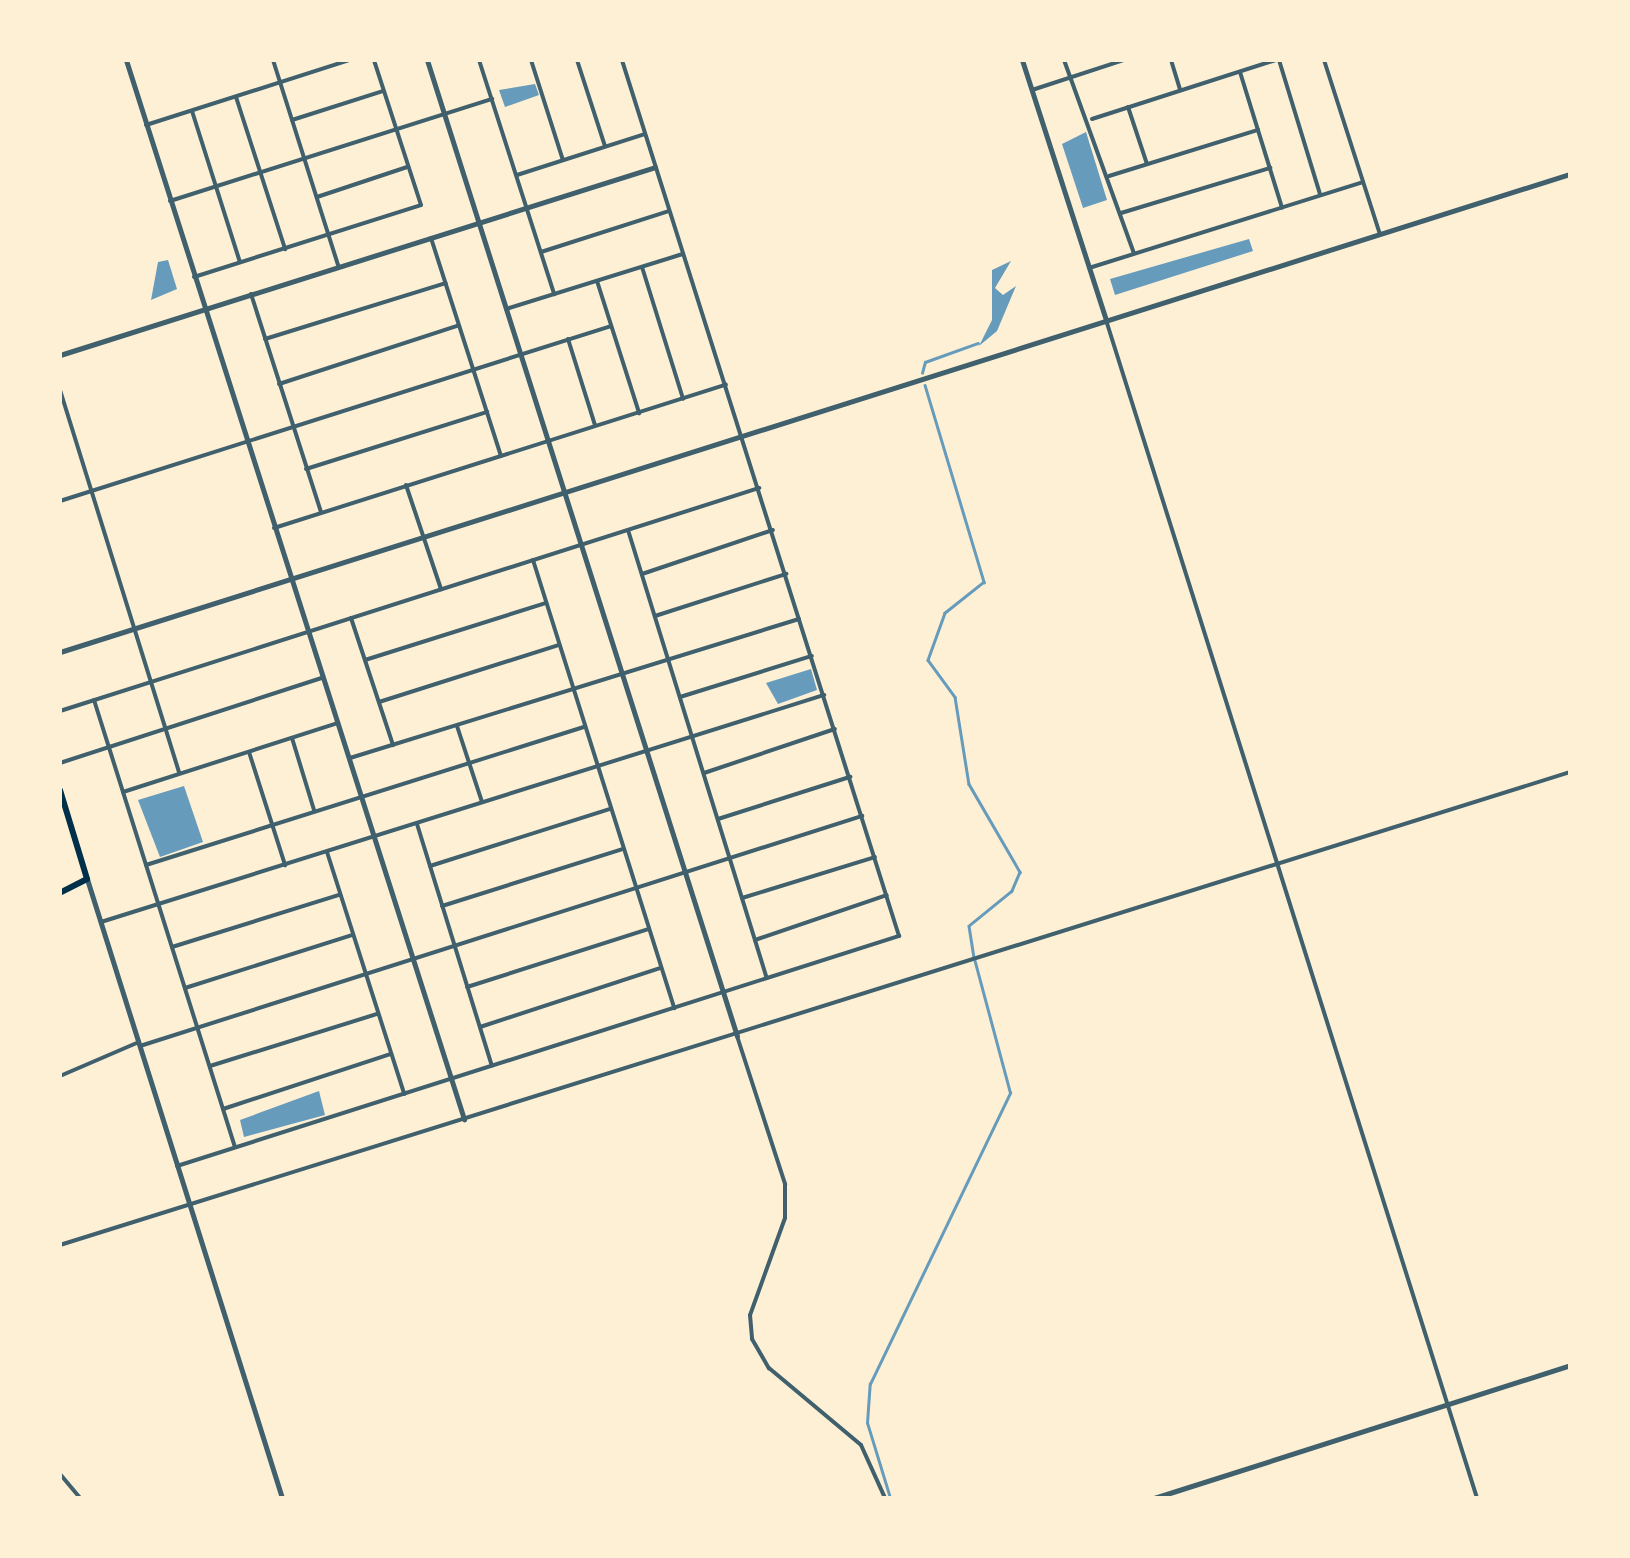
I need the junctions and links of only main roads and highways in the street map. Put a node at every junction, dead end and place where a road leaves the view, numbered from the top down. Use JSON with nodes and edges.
{"nodes":[{"id":1,"x":60,"y":790,"type":"edge"},
{"id":2,"x":60,"y":893,"type":"edge"}],
"edges":[{"from":1,"to":2,"type":"highway"}]}
